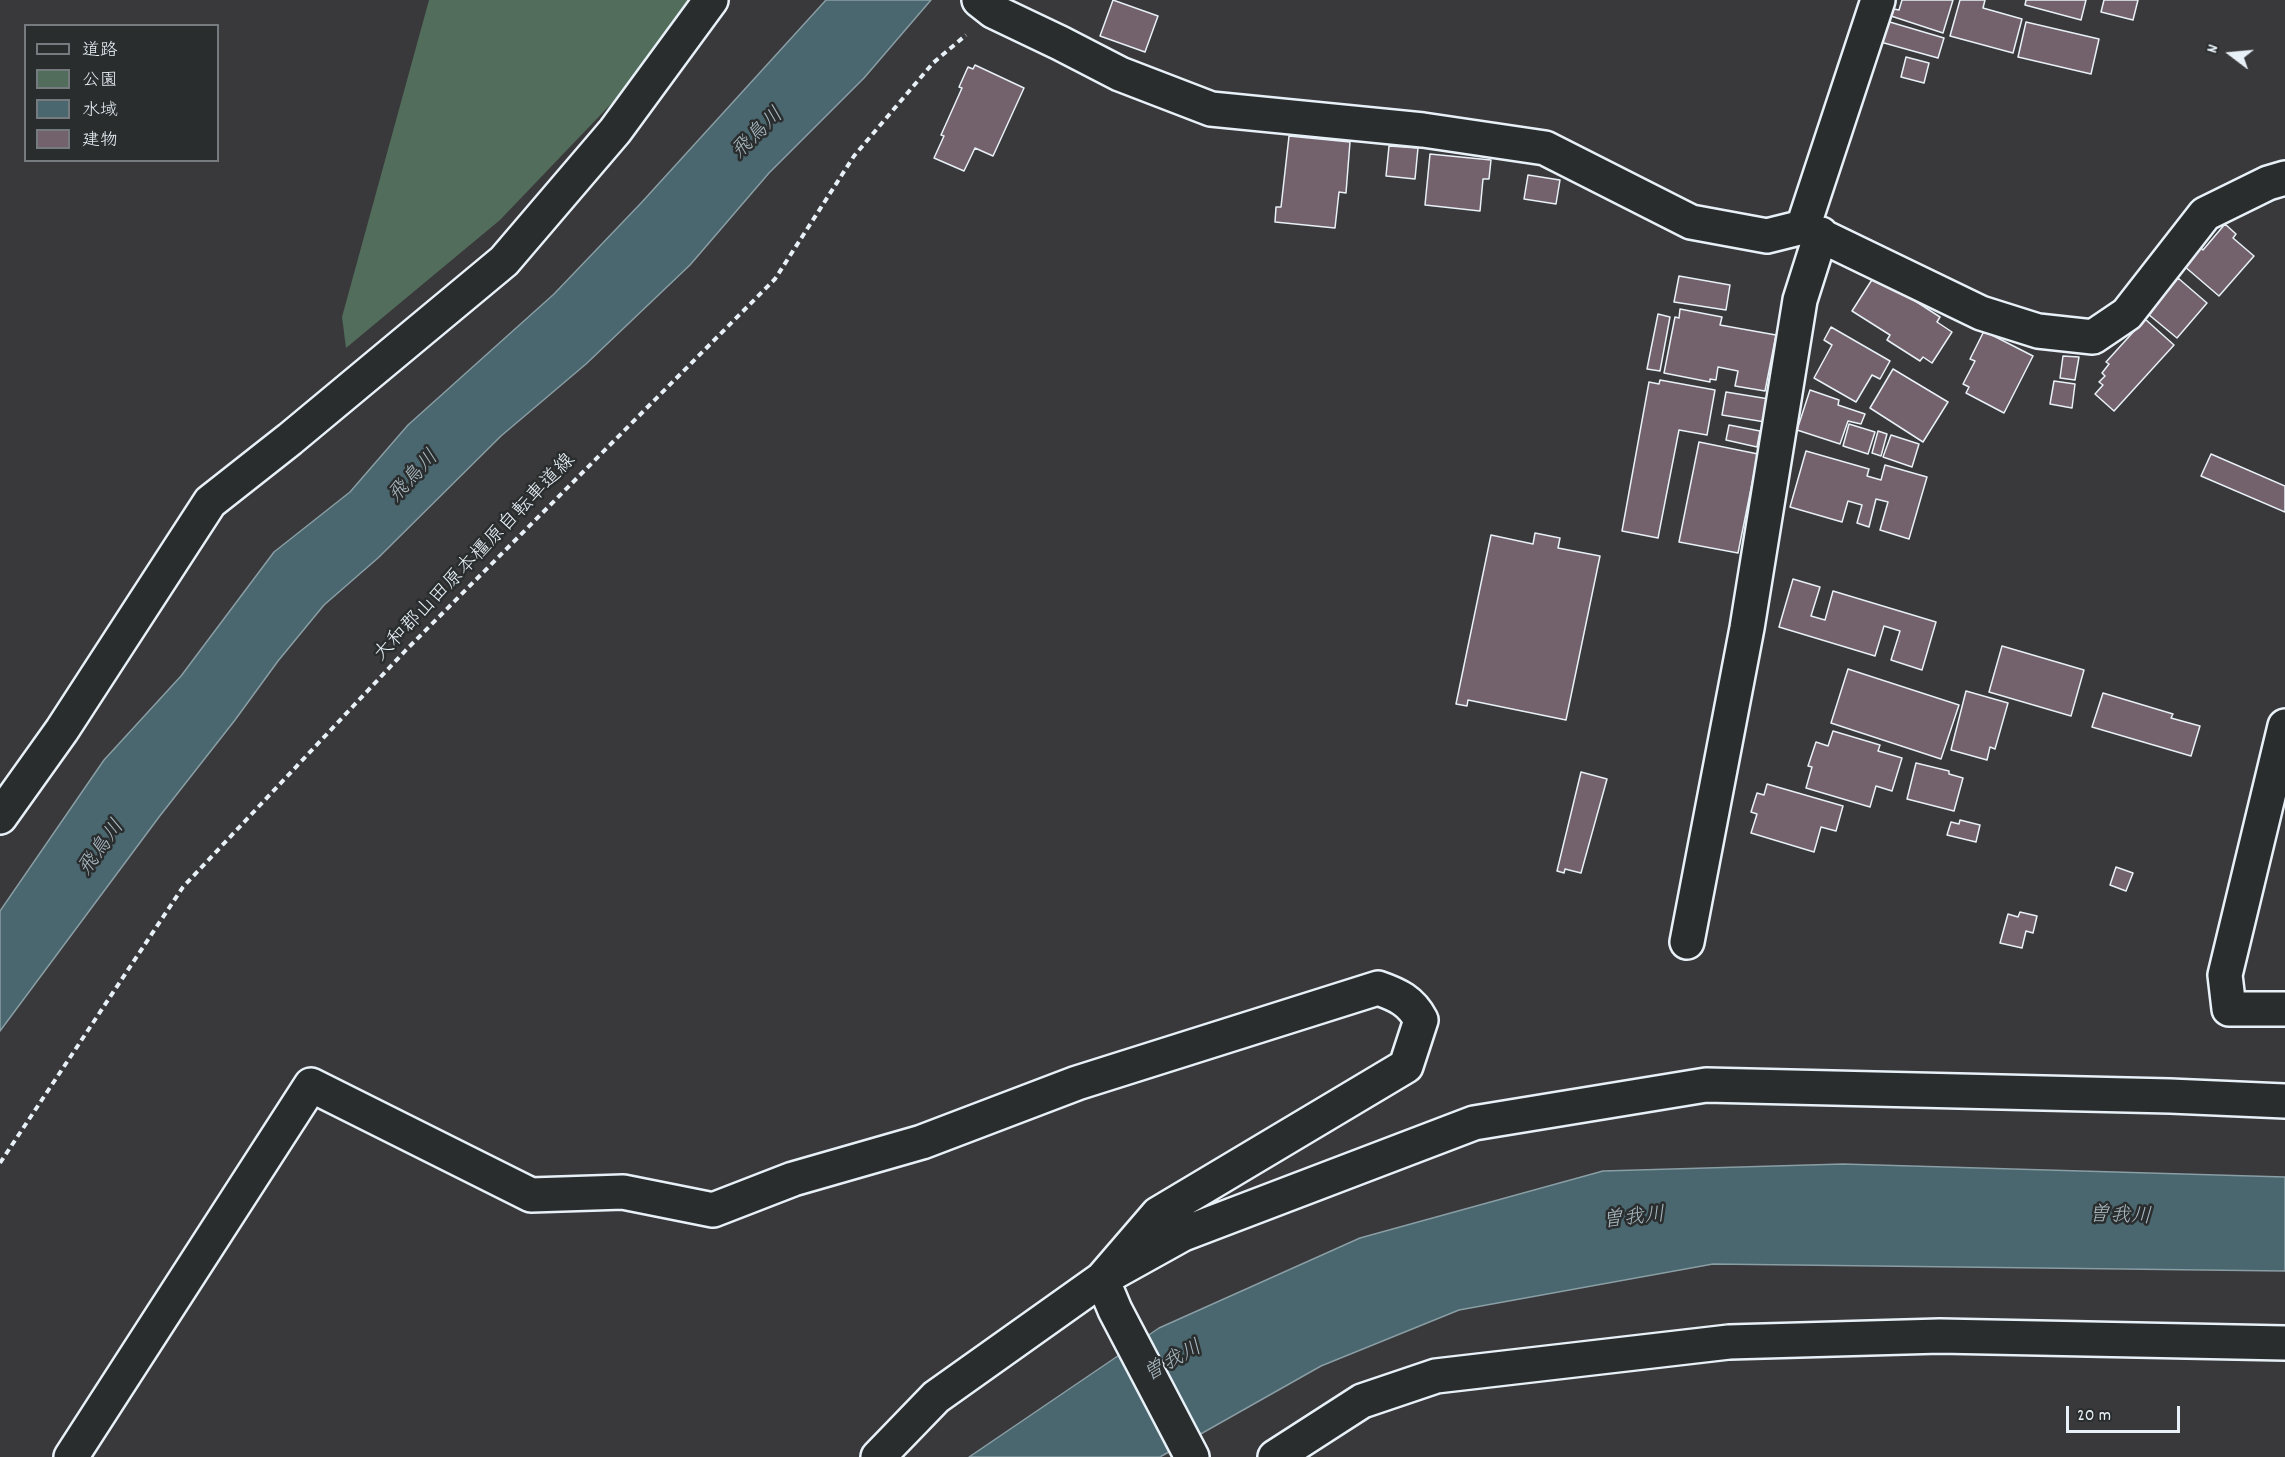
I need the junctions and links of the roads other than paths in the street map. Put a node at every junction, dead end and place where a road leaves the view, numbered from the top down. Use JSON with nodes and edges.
{"nodes":[{"id":1,"x":711,"y":0,"type":"edge"},
{"id":2,"x":1878,"y":0,"type":"edge"},
{"id":3,"x":986,"y":6,"type":"edge"},
{"id":4,"x":2285,"y":178,"type":"edge"},
{"id":5,"x":1812,"y":231,"type":"junction"},
{"id":6,"x":2285,"y":726,"type":"edge"},
{"id":7,"x":0,"y":817,"type":"edge"},
{"id":8,"x":1687,"y":942,"type":"dead end"},
{"id":9,"x":2285,"y":1009,"type":"edge"},
{"id":10,"x":2285,"y":1101,"type":"edge"},
{"id":11,"x":1102,"y":1279,"type":"junction"},
{"id":12,"x":2285,"y":1342,"type":"edge"},
{"id":13,"x":71,"y":1457,"type":"edge"},
{"id":14,"x":878,"y":1457,"type":"edge"},
{"id":15,"x":1192,"y":1457,"type":"edge"},
{"id":16,"x":1275,"y":1457,"type":"edge"}],
"edges":[{"from":1,"to":7,"type":"street"},
{"from":2,"to":5,"type":"street"},
{"from":3,"to":5,"type":"street"},
{"from":4,"to":5,"type":"street"},
{"from":5,"to":8,"type":"street"},
{"from":6,"to":9,"type":"street"},
{"from":10,"to":11,"type":"street"},
{"from":11,"to":13,"type":"street"},
{"from":11,"to":14,"type":"street"},
{"from":11,"to":15,"type":"street"},
{"from":12,"to":16,"type":"street"}]}
